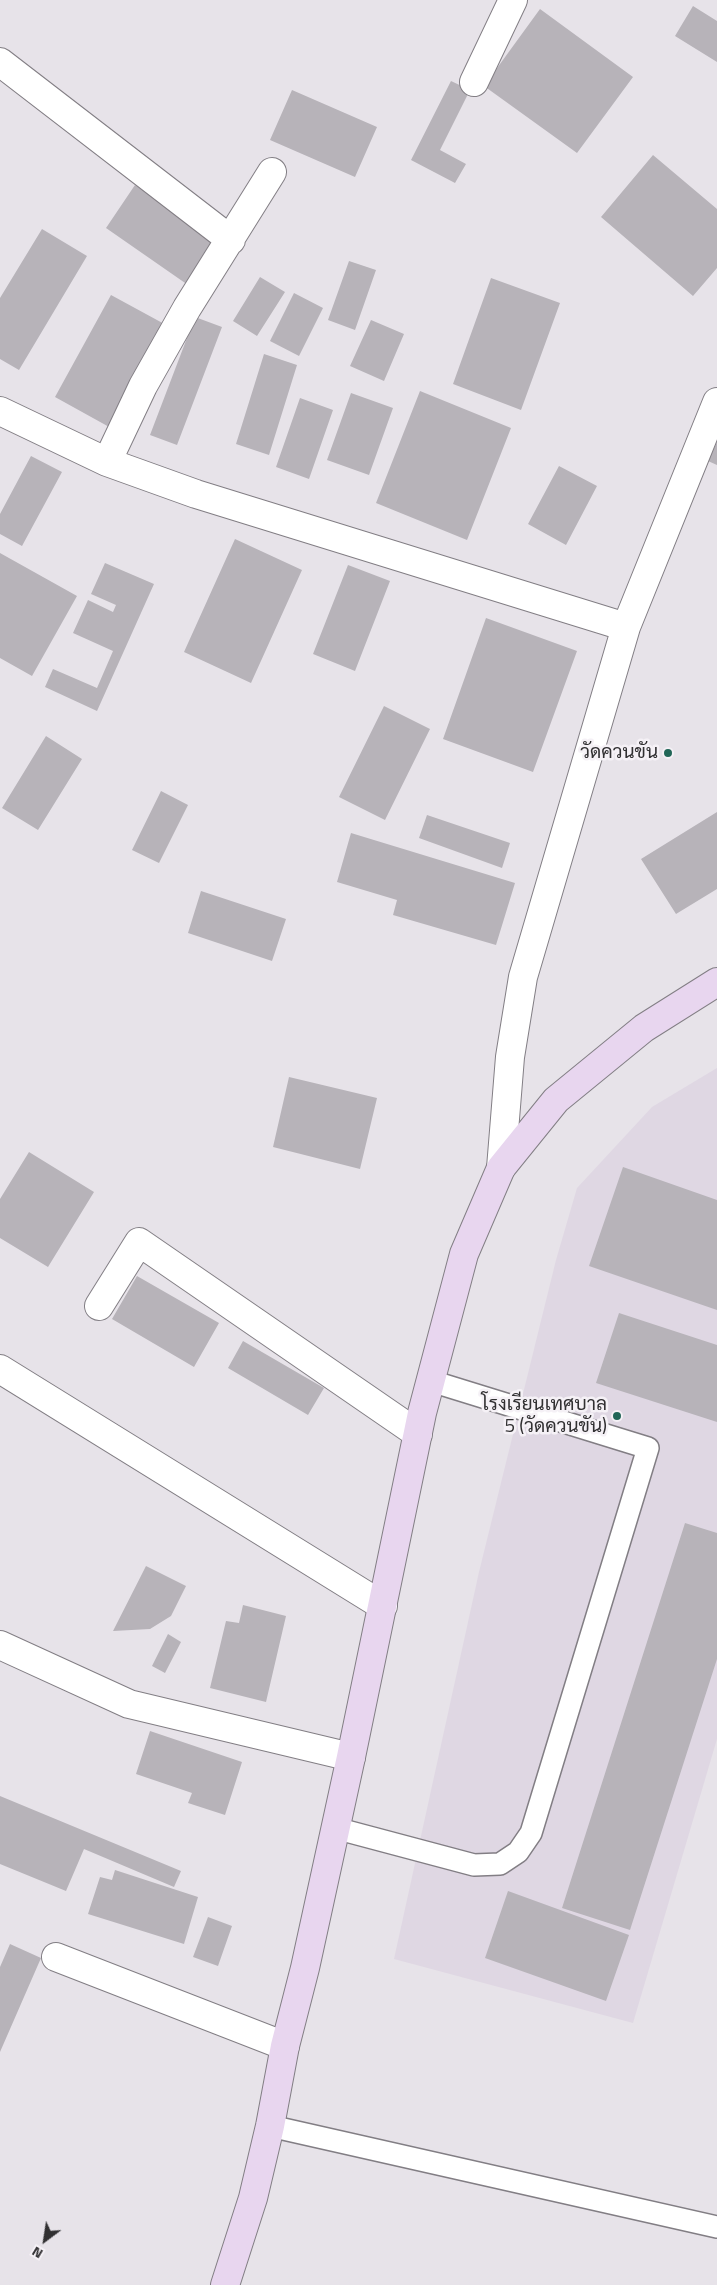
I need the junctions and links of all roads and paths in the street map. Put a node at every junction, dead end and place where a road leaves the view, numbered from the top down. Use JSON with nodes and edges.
{"nodes":[{"id":1,"x":513,"y":0,"type":"edge"},
{"id":2,"x":0,"y":62,"type":"edge"},
{"id":3,"x":474,"y":82,"type":"dead end"},
{"id":4,"x":272,"y":172,"type":"dead end"},
{"id":5,"x":231,"y":240,"type":"junction"},
{"id":6,"x":717,"y":402,"type":"edge"},
{"id":7,"x":0,"y":411,"type":"edge"},
{"id":8,"x":107,"y":462,"type":"junction"},
{"id":9,"x":626,"y":627,"type":"junction"},
{"id":10,"x":717,"y":982,"type":"edge"},
{"id":11,"x":501,"y":1168,"type":"junction"},
{"id":12,"x":99,"y":1306,"type":"dead end"},
{"id":13,"x":0,"y":1369,"type":"edge"},
{"id":14,"x":430,"y":1381,"type":"junction"},
{"id":15,"x":418,"y":1434,"type":"junction"},
{"id":16,"x":383,"y":1606,"type":"junction"},
{"id":17,"x":0,"y":1645,"type":"edge"},
{"id":18,"x":351,"y":1757,"type":"junction"},
{"id":19,"x":335,"y":1828,"type":"junction"},
{"id":20,"x":56,"y":1957,"type":"dead end"},
{"id":21,"x":285,"y":2046,"type":"junction"},
{"id":22,"x":270,"y":2126,"type":"junction"},
{"id":23,"x":254,"y":2198,"type":"junction"},
{"id":24,"x":717,"y":2227,"type":"edge"},
{"id":25,"x":225,"y":2285,"type":"edge"},
{"id":26,"x":244,"y":2285,"type":"edge"}],
"edges":[{"from":1,"to":3,"type":"street"},
{"from":2,"to":5,"type":"street"},
{"from":4,"to":5,"type":"street"},
{"from":5,"to":8,"type":"street"},
{"from":6,"to":9,"type":"street"},
{"from":7,"to":8,"type":"street"},
{"from":8,"to":9,"type":"street"},
{"from":9,"to":11,"type":"street"},
{"from":10,"to":11,"type":"main road"},
{"from":11,"to":14,"type":"main road"},
{"from":12,"to":15,"type":"street"},
{"from":13,"to":16,"type":"street"},
{"from":14,"to":15,"type":"main road"},
{"from":14,"to":19,"type":"lane"},
{"from":15,"to":16,"type":"main road"},
{"from":16,"to":18,"type":"main road"},
{"from":17,"to":18,"type":"street"},
{"from":18,"to":19,"type":"main road"},
{"from":19,"to":21,"type":"main road"},
{"from":20,"to":21,"type":"street"},
{"from":21,"to":22,"type":"main road"},
{"from":22,"to":23,"type":"main road"},
{"from":22,"to":24,"type":"lane"},
{"from":23,"to":25,"type":"main road"},
{"from":23,"to":26,"type":"main road"}]}
